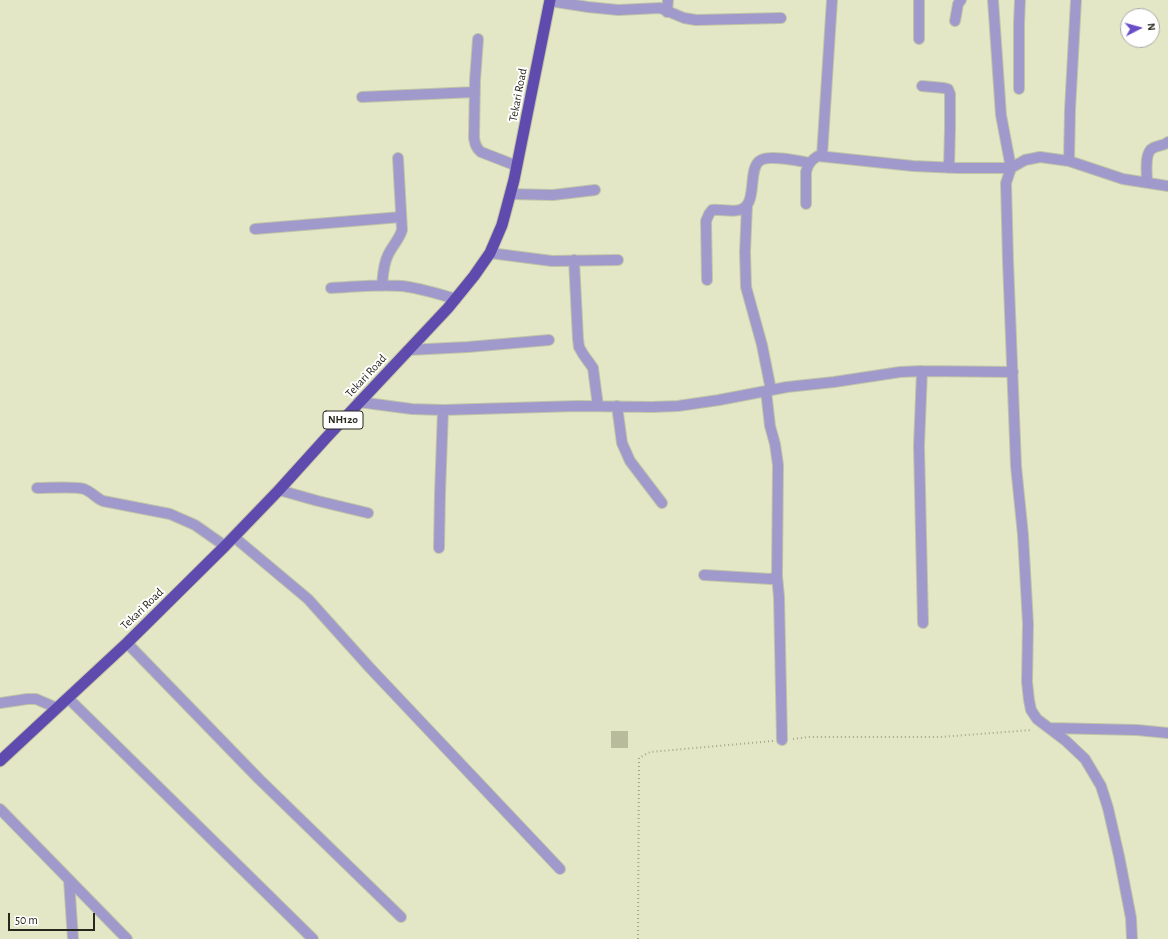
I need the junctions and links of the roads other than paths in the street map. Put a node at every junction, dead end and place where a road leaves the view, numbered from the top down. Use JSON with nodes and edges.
{"nodes":[{"id":1,"x":550,"y":0,"type":"edge"},
{"id":2,"x":668,"y":0,"type":"edge"},
{"id":3,"x":832,"y":0,"type":"edge"},
{"id":4,"x":919,"y":0,"type":"edge"},
{"id":5,"x":961,"y":0,"type":"edge"},
{"id":6,"x":993,"y":0,"type":"edge"},
{"id":7,"x":1020,"y":0,"type":"edge"},
{"id":8,"x":1076,"y":0,"type":"edge"},
{"id":9,"x":668,"y":12,"type":"junction"},
{"id":10,"x":781,"y":18,"type":"dead end"},
{"id":11,"x":955,"y":21,"type":"dead end"},
{"id":12,"x":478,"y":39,"type":"dead end"},
{"id":13,"x":919,"y":39,"type":"dead end"},
{"id":14,"x":922,"y":86,"type":"dead end"},
{"id":15,"x":1019,"y":89,"type":"dead end"},
{"id":16,"x":475,"y":92,"type":"junction"},
{"id":17,"x":362,"y":96,"type":"dead end"},
{"id":18,"x":1168,"y":142,"type":"edge"},
{"id":19,"x":822,"y":156,"type":"junction"},
{"id":20,"x":398,"y":158,"type":"dead end"},
{"id":21,"x":1070,"y":161,"type":"junction"},
{"id":22,"x":810,"y":163,"type":"junction"},
{"id":23,"x":517,"y":166,"type":"junction"},
{"id":24,"x":949,"y":168,"type":"junction"},
{"id":25,"x":1011,"y":168,"type":"junction"},
{"id":26,"x":1146,"y":182,"type":"junction"},
{"id":27,"x":1168,"y":186,"type":"edge"},
{"id":28,"x":595,"y":190,"type":"dead end"},
{"id":29,"x":510,"y":194,"type":"junction"},
{"id":30,"x":806,"y":204,"type":"dead end"},
{"id":31,"x":747,"y":205,"type":"junction"},
{"id":32,"x":401,"y":217,"type":"junction"},
{"id":33,"x":255,"y":229,"type":"dead end"},
{"id":34,"x":490,"y":253,"type":"junction"},
{"id":35,"x":574,"y":260,"type":"junction"},
{"id":36,"x":618,"y":260,"type":"dead end"},
{"id":37,"x":707,"y":280,"type":"dead end"},
{"id":38,"x":382,"y":286,"type":"junction"},
{"id":39,"x":331,"y":288,"type":"dead end"},
{"id":40,"x":456,"y":299,"type":"junction"},
{"id":41,"x":549,"y":340,"type":"dead end"},
{"id":42,"x":408,"y":350,"type":"junction"},
{"id":43,"x":922,"y":371,"type":"junction"},
{"id":44,"x":1013,"y":372,"type":"junction"},
{"id":45,"x":768,"y":391,"type":"junction"},
{"id":46,"x":360,"y":402,"type":"junction"},
{"id":47,"x":598,"y":406,"type":"junction"},
{"id":48,"x":617,"y":406,"type":"junction"},
{"id":49,"x":443,"y":410,"type":"junction"},
{"id":50,"x":37,"y":488,"type":"dead end"},
{"id":51,"x":279,"y":490,"type":"junction"},
{"id":52,"x":662,"y":503,"type":"dead end"},
{"id":53,"x":368,"y":513,"type":"dead end"},
{"id":54,"x":234,"y":537,"type":"junction"},
{"id":55,"x":225,"y":546,"type":"junction"},
{"id":56,"x":440,"y":548,"type":"dead end"},
{"id":57,"x":704,"y":575,"type":"dead end"},
{"id":58,"x":777,"y":576,"type":"junction"},
{"id":59,"x":923,"y":624,"type":"dead end"},
{"id":60,"x":127,"y":643,"type":"junction"},
{"id":61,"x":68,"y":698,"type":"junction"},
{"id":62,"x":0,"y":703,"type":"edge"},
{"id":63,"x":57,"y":708,"type":"junction"},
{"id":64,"x":1050,"y":728,"type":"junction"},
{"id":65,"x":1168,"y":733,"type":"edge"},
{"id":66,"x":782,"y":740,"type":"road end"},
{"id":67,"x":0,"y":761,"type":"edge"},
{"id":68,"x":0,"y":809,"type":"edge"},
{"id":69,"x":560,"y":869,"type":"dead end"},
{"id":70,"x":69,"y":880,"type":"junction"},
{"id":71,"x":401,"y":917,"type":"dead end"},
{"id":72,"x":73,"y":939,"type":"edge"},
{"id":73,"x":127,"y":939,"type":"edge"},
{"id":74,"x":313,"y":939,"type":"edge"},
{"id":75,"x":1132,"y":939,"type":"edge"}],
"edges":[{"from":1,"to":9,"type":"street"},
{"from":1,"to":23,"type":"highway","name":"Tekari Road","number":"NH120"},
{"from":2,"to":9,"type":"street"},
{"from":3,"to":19,"type":"street"},
{"from":4,"to":13,"type":"street"},
{"from":5,"to":11,"type":"street"},
{"from":6,"to":25,"type":"street"},
{"from":7,"to":15,"type":"street"},
{"from":8,"to":21,"type":"street"},
{"from":9,"to":10,"type":"street"},
{"from":12,"to":16,"type":"street"},
{"from":14,"to":24,"type":"street"},
{"from":16,"to":17,"type":"street"},
{"from":16,"to":23,"type":"street"},
{"from":18,"to":26,"type":"street"},
{"from":19,"to":22,"type":"street"},
{"from":19,"to":24,"type":"street"},
{"from":20,"to":32,"type":"street"},
{"from":21,"to":25,"type":"street"},
{"from":21,"to":26,"type":"street"},
{"from":22,"to":30,"type":"street"},
{"from":22,"to":31,"type":"street"},
{"from":23,"to":29,"type":"highway","name":"Tekari Road","number":"NH120"},
{"from":24,"to":25,"type":"street"},
{"from":25,"to":44,"type":"street"},
{"from":26,"to":27,"type":"street"},
{"from":28,"to":29,"type":"street"},
{"from":29,"to":34,"type":"highway","name":"Tekari Road","number":"NH120"},
{"from":31,"to":37,"type":"street"},
{"from":31,"to":45,"type":"street"},
{"from":32,"to":33,"type":"street"},
{"from":32,"to":38,"type":"street"},
{"from":34,"to":35,"type":"street"},
{"from":34,"to":40,"type":"highway","name":"Tekari Road","number":"NH120"},
{"from":35,"to":36,"type":"street"},
{"from":35,"to":47,"type":"street"},
{"from":38,"to":39,"type":"street"},
{"from":38,"to":40,"type":"street"},
{"from":40,"to":42,"type":"highway","name":"Tekari Road","number":"NH120"},
{"from":41,"to":42,"type":"street"},
{"from":42,"to":46,"type":"highway","name":"Tekari Road","number":"NH120"},
{"from":43,"to":44,"type":"street"},
{"from":43,"to":45,"type":"street"},
{"from":43,"to":59,"type":"street"},
{"from":44,"to":64,"type":"street"},
{"from":45,"to":48,"type":"street"},
{"from":45,"to":58,"type":"street"},
{"from":46,"to":49,"type":"street"},
{"from":46,"to":51,"type":"highway","name":"Tekari Road","number":"NH120"},
{"from":47,"to":48,"type":"street"},
{"from":47,"to":49,"type":"street"},
{"from":48,"to":52,"type":"street"},
{"from":49,"to":56,"type":"street"},
{"from":50,"to":55,"type":"street"},
{"from":51,"to":53,"type":"street"},
{"from":51,"to":54,"type":"highway","name":"Tekari Road","number":"NH120"},
{"from":54,"to":55,"type":"highway","name":"Tekari Road","number":"NH120"},
{"from":54,"to":69,"type":"street"},
{"from":55,"to":60,"type":"highway","name":"Tekari Road","number":"NH120"},
{"from":57,"to":58,"type":"street"},
{"from":58,"to":66,"type":"street"},
{"from":60,"to":61,"type":"highway","name":"Tekari Road","number":"NH120"},
{"from":60,"to":71,"type":"street"},
{"from":61,"to":63,"type":"highway","name":"Tekari Road","number":"NH120"},
{"from":61,"to":74,"type":"street"},
{"from":62,"to":63,"type":"street"},
{"from":63,"to":67,"type":"highway","name":"Tekari Road","number":"NH120"},
{"from":64,"to":65,"type":"street"},
{"from":64,"to":75,"type":"street"},
{"from":68,"to":70,"type":"street"},
{"from":70,"to":72,"type":"street"},
{"from":70,"to":73,"type":"street"}]}
